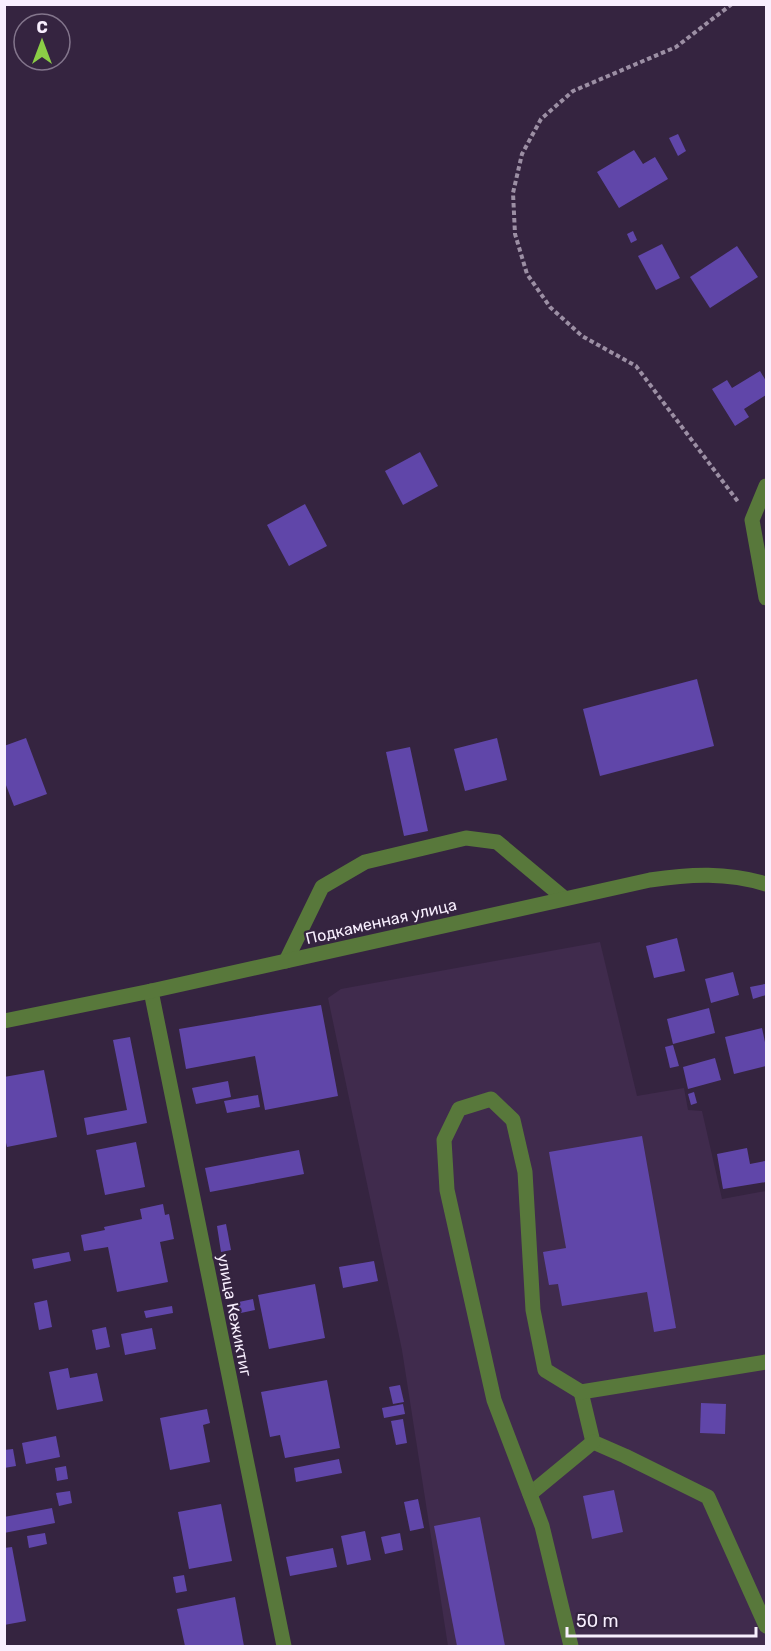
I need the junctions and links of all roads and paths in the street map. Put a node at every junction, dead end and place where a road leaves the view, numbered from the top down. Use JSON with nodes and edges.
{"nodes":[{"id":1,"x":732,"y":4,"type":"edge"},
{"id":2,"x":766,"y":486,"type":"edge"},
{"id":3,"x":752,"y":520,"type":"junction"},
{"id":4,"x":766,"y":598,"type":"edge"},
{"id":5,"x":766,"y":885,"type":"edge"},
{"id":6,"x":564,"y":898,"type":"junction"},
{"id":7,"x":286,"y":961,"type":"junction"},
{"id":8,"x":151,"y":991,"type":"junction"},
{"id":9,"x":4,"y":1021,"type":"edge"},
{"id":10,"x":766,"y":1362,"type":"edge"},
{"id":11,"x":581,"y":1392,"type":"junction"},
{"id":12,"x":593,"y":1442,"type":"junction"},
{"id":13,"x":530,"y":1494,"type":"junction"},
{"id":14,"x":766,"y":1626,"type":"edge"},
{"id":15,"x":284,"y":1647,"type":"edge"},
{"id":16,"x":571,"y":1647,"type":"edge"}],
"edges":[{"from":1,"to":3,"type":"path"},
{"from":2,"to":3,"type":"street"},
{"from":3,"to":4,"type":"street"},
{"from":5,"to":6,"type":"street","name":"Подкаменная улица"},
{"from":6,"to":7,"type":"street","name":"Подкаменная улица"},
{"from":6,"to":7,"type":"street"},
{"from":7,"to":8,"type":"street","name":"Подкаменная улица"},
{"from":8,"to":9,"type":"street","name":"Подкаменная улица"},
{"from":8,"to":15,"type":"street","name":"улица Кежиктиг"},
{"from":10,"to":11,"type":"street"},
{"from":11,"to":12,"type":"street"},
{"from":11,"to":13,"type":"street"},
{"from":12,"to":13,"type":"street"},
{"from":12,"to":14,"type":"street"},
{"from":13,"to":16,"type":"street"}]}
